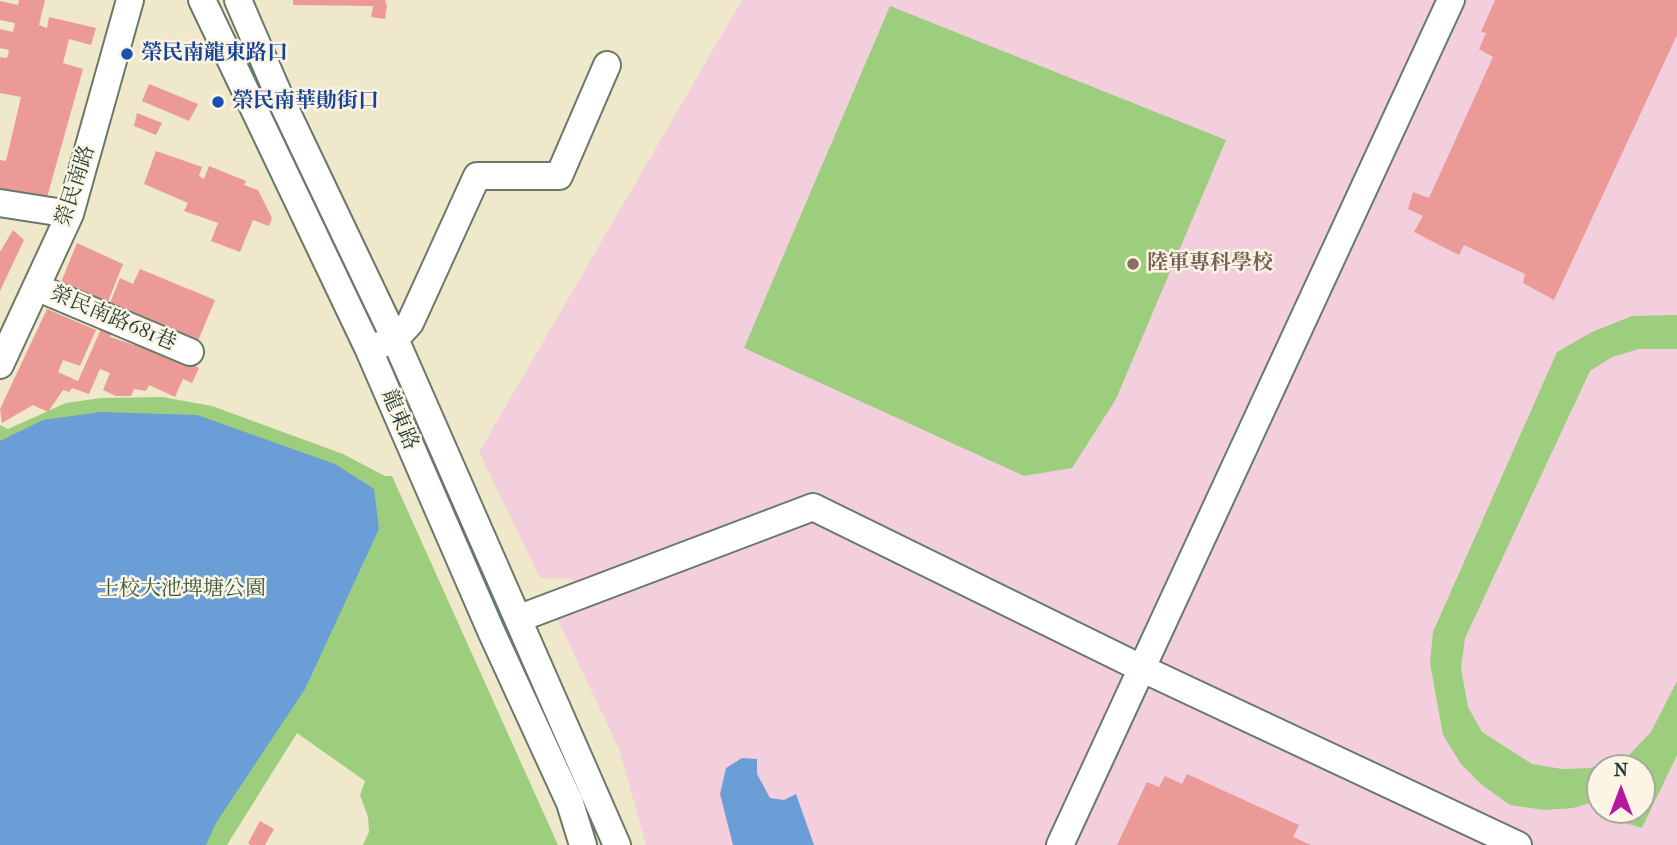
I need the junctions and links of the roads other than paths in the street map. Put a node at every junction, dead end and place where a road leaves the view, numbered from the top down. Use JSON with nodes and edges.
{"nodes":[{"id":1,"x":130,"y":0,"type":"edge"},
{"id":2,"x":202,"y":0,"type":"edge"},
{"id":3,"x":238,"y":0,"type":"edge"},
{"id":4,"x":1451,"y":0,"type":"edge"},
{"id":5,"x":607,"y":65,"type":"dead end"},
{"id":6,"x":0,"y":203,"type":"edge"},
{"id":7,"x":70,"y":214,"type":"junction"},
{"id":8,"x":36,"y":287,"type":"junction"},
{"id":9,"x":395,"y":339,"type":"junction"},
{"id":10,"x":369,"y":350,"type":"junction"},
{"id":11,"x":190,"y":352,"type":"dead end"},
{"id":12,"x":0,"y":365,"type":"edge"},
{"id":13,"x":520,"y":618,"type":"junction"},
{"id":14,"x":1143,"y":669,"type":"junction"},
{"id":15,"x":583,"y":845,"type":"edge"},
{"id":16,"x":617,"y":845,"type":"edge"},
{"id":17,"x":1060,"y":845,"type":"edge"},
{"id":18,"x":1518,"y":845,"type":"edge"}],
"edges":[{"from":1,"to":7,"type":"street","name":"榮民南路"},
{"from":2,"to":10,"type":"street","name":"龍東路"},
{"from":3,"to":9,"type":"street","name":"龍東路"},
{"from":4,"to":14,"type":"street"},
{"from":5,"to":9,"type":"street"},
{"from":6,"to":7,"type":"street"},
{"from":7,"to":8,"type":"street","name":"榮民南路"},
{"from":8,"to":11,"type":"street","name":"榮民南路681巷"},
{"from":8,"to":12,"type":"street","name":"榮民南路"},
{"from":9,"to":10,"type":"street"},
{"from":9,"to":13,"type":"street","name":"龍東路"},
{"from":10,"to":15,"type":"street","name":"龍東路"},
{"from":13,"to":14,"type":"street"},
{"from":13,"to":16,"type":"street","name":"龍東路"},
{"from":14,"to":17,"type":"street"},
{"from":14,"to":18,"type":"street"}]}
